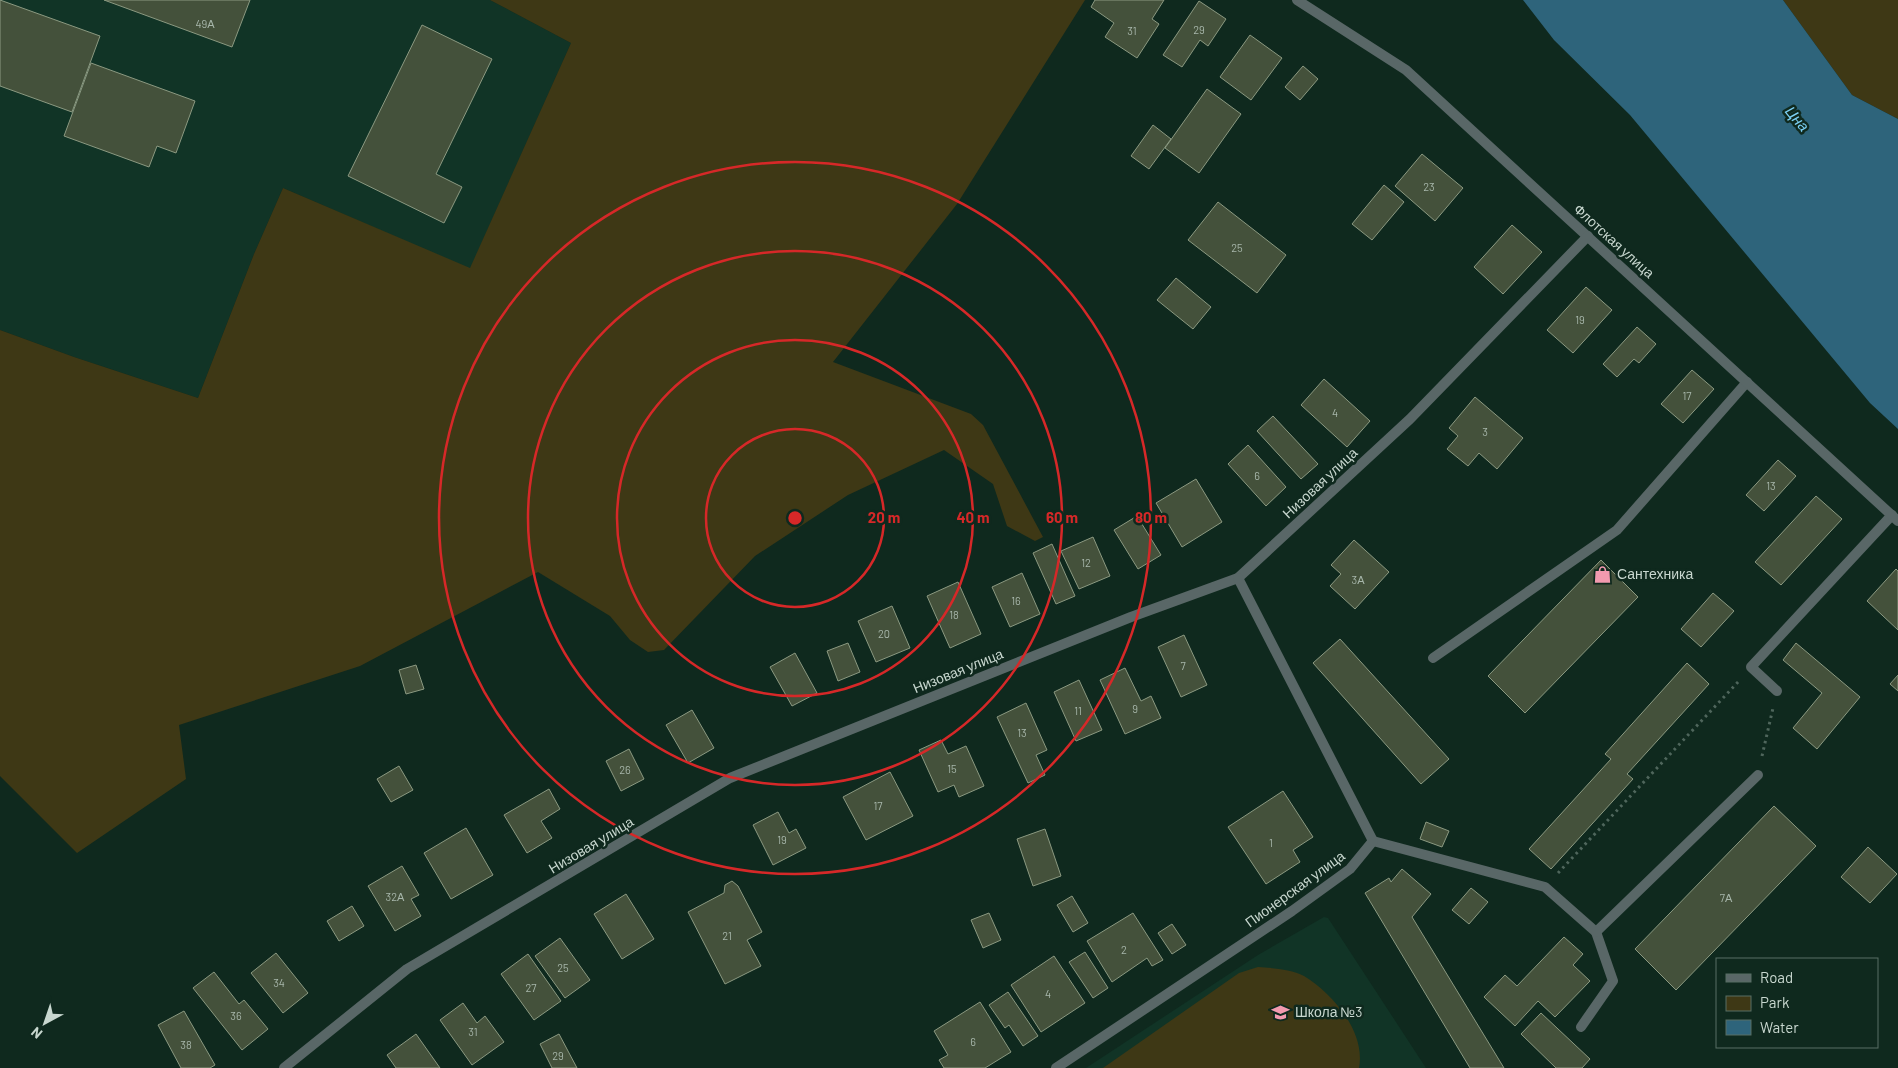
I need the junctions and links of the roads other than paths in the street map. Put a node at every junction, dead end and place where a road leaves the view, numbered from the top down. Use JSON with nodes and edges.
{"nodes":[{"id":1,"x":1297,"y":0,"type":"edge"},
{"id":2,"x":1588,"y":236,"type":"junction"},
{"id":3,"x":1747,"y":382,"type":"junction"},
{"id":4,"x":1895,"y":518,"type":"edge"},
{"id":5,"x":1238,"y":578,"type":"junction"},
{"id":6,"x":1433,"y":658,"type":"dead end"},
{"id":7,"x":1776,"y":691,"type":"road end"},
{"id":8,"x":1758,"y":775,"type":"road end"},
{"id":9,"x":1373,"y":840,"type":"junction"},
{"id":10,"x":1596,"y":932,"type":"junction"},
{"id":11,"x":1581,"y":1027,"type":"dead end"},
{"id":12,"x":284,"y":1068,"type":"edge"},
{"id":13,"x":1056,"y":1068,"type":"edge"}],
"edges":[{"from":1,"to":2,"type":"street","name":"Флотская улица"},
{"from":2,"to":3,"type":"street","name":"Флотская улица"},
{"from":2,"to":5,"type":"street","name":"Низовая улица"},
{"from":3,"to":4,"type":"street","name":"Флотская улица"},
{"from":3,"to":6,"type":"street"},
{"from":4,"to":7,"type":"street"},
{"from":5,"to":9,"type":"street"},
{"from":5,"to":12,"type":"street","name":"Низовая улица"},
{"from":8,"to":10,"type":"street"},
{"from":9,"to":10,"type":"street"},
{"from":9,"to":13,"type":"street","name":"Пионерская улица"},
{"from":10,"to":11,"type":"street"}]}
